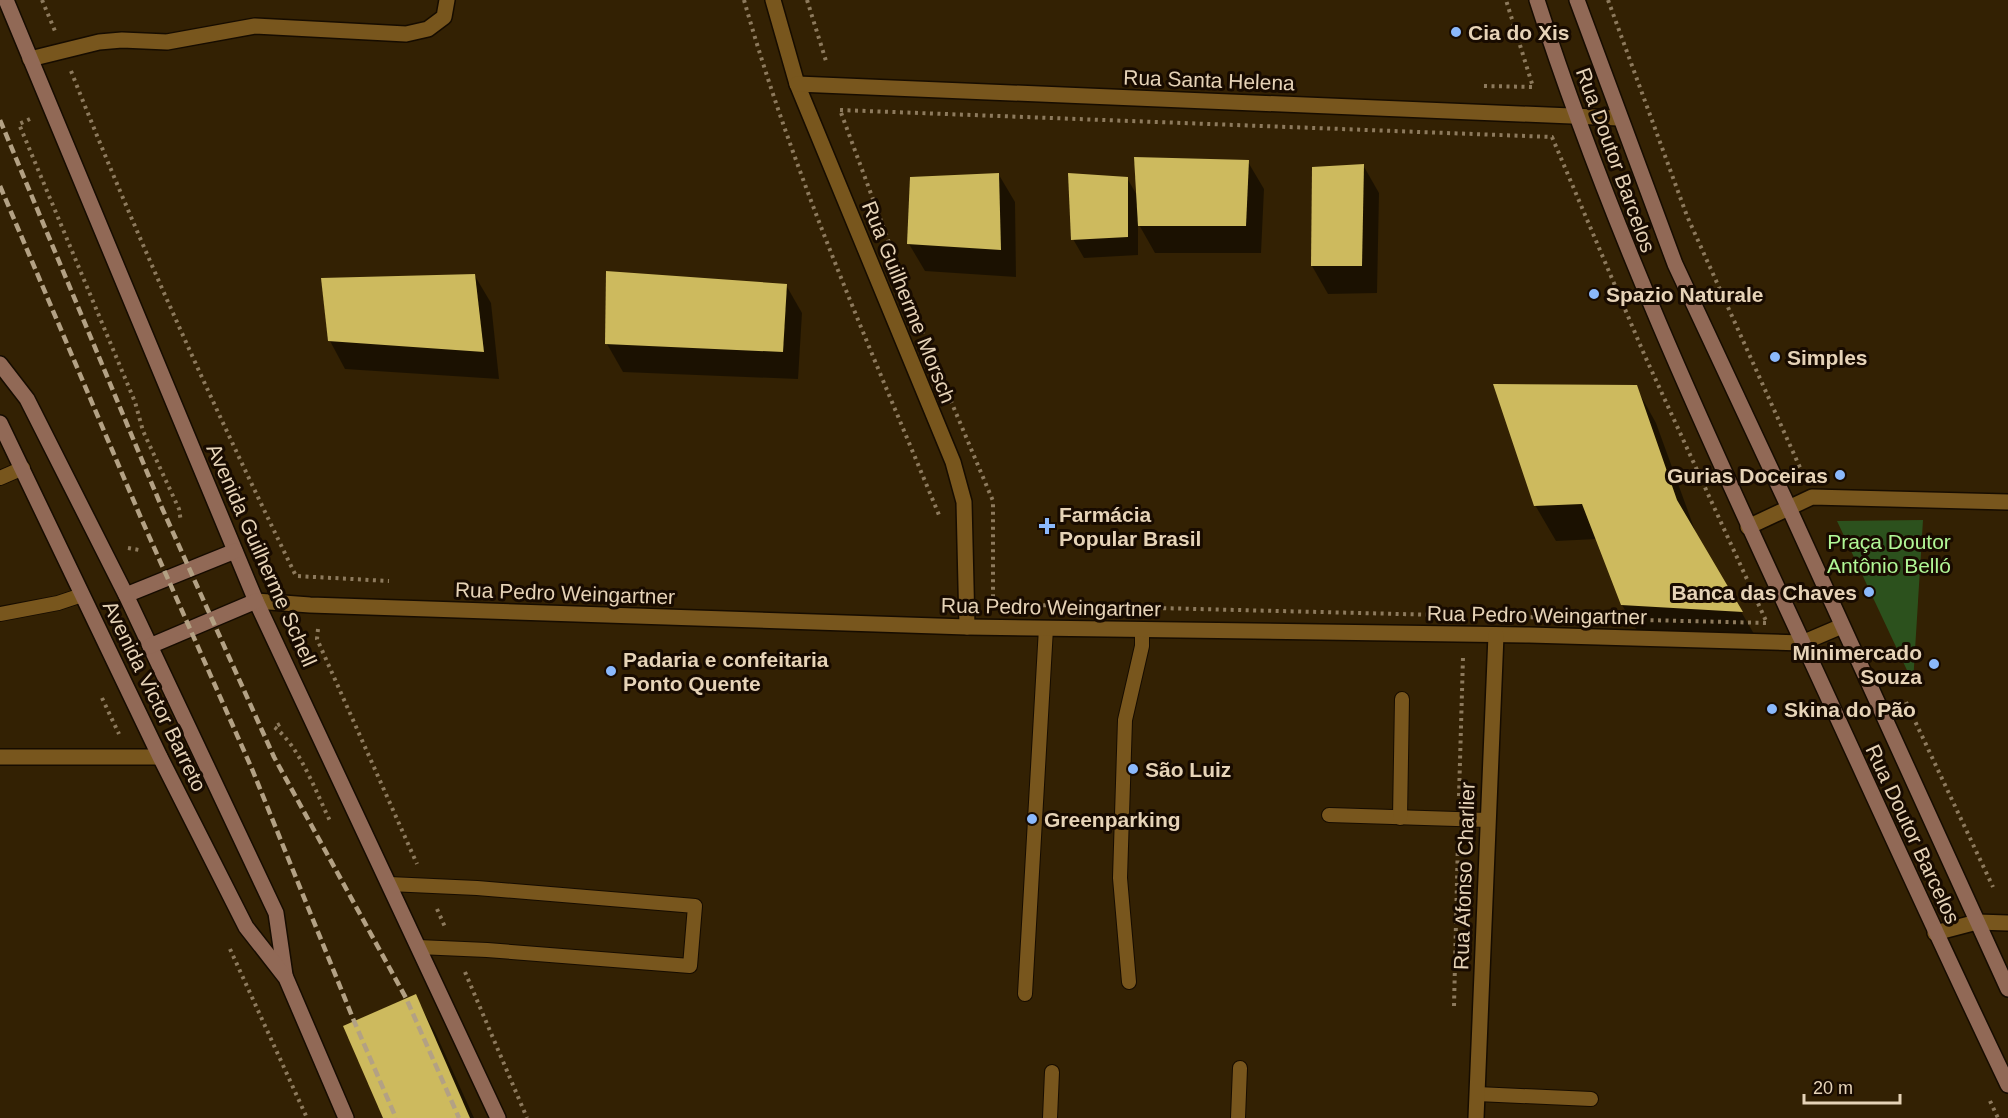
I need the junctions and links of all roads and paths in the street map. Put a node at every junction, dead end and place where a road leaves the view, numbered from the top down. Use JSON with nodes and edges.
{"nodes":[{"id":1,"x":6,"y":0,"type":"edge"},
{"id":2,"x":42,"y":0,"type":"edge"},
{"id":3,"x":447,"y":0,"type":"edge"},
{"id":4,"x":744,"y":0,"type":"edge"},
{"id":5,"x":772,"y":0,"type":"edge"},
{"id":6,"x":807,"y":0,"type":"edge"},
{"id":7,"x":1506,"y":0,"type":"edge"},
{"id":8,"x":1537,"y":0,"type":"edge"},
{"id":9,"x":1577,"y":0,"type":"edge"},
{"id":10,"x":1608,"y":0,"type":"edge"},
{"id":11,"x":63,"y":52,"type":"junction"},
{"id":12,"x":30,"y":59,"type":"junction"},
{"id":13,"x":838,"y":62,"type":"dead end"},
{"id":14,"x":797,"y":84,"type":"junction"},
{"id":15,"x":1475,"y":86,"type":"dead end"},
{"id":16,"x":1576,"y":116,"type":"junction"},
{"id":17,"x":1619,"y":118,"type":"junction"},
{"id":18,"x":19,"y":124,"type":"dead end"},
{"id":19,"x":1552,"y":137,"type":"joint"},
{"id":20,"x":0,"y":364,"type":"edge"},
{"id":21,"x":0,"y":423,"type":"edge"},
{"id":22,"x":23,"y":468,"type":"junction"},
{"id":23,"x":1802,"y":472,"type":"dead end"},
{"id":24,"x":0,"y":478,"type":"edge"},
{"id":25,"x":2008,"y":502,"type":"edge"},
{"id":26,"x":1789,"y":508,"type":"junction"},
{"id":27,"x":181,"y":522,"type":"dead end"},
{"id":28,"x":939,"y":526,"type":"dead end"},
{"id":29,"x":1748,"y":527,"type":"junction"},
{"id":30,"x":235,"y":551,"type":"junction"},
{"id":31,"x":392,"y":581,"type":"dead end"},
{"id":32,"x":82,"y":595,"type":"junction"},
{"id":33,"x":126,"y":595,"type":"junction"},
{"id":34,"x":256,"y":601,"type":"junction"},
{"id":35,"x":0,"y":614,"type":"edge"},
{"id":36,"x":322,"y":626,"type":"dead end"},
{"id":37,"x":1842,"y":626,"type":"junction"},
{"id":38,"x":967,"y":627,"type":"junction"},
{"id":39,"x":1046,"y":628,"type":"junction"},
{"id":40,"x":1142,"y":630,"type":"junction"},
{"id":41,"x":1496,"y":635,"type":"junction"},
{"id":42,"x":1802,"y":643,"type":"junction"},
{"id":43,"x":150,"y":646,"type":"junction"},
{"id":44,"x":1463,"y":652,"type":"dead end"},
{"id":45,"x":1904,"y":696,"type":"dead end"},
{"id":46,"x":1402,"y":699,"type":"dead end"},
{"id":47,"x":280,"y":724,"type":"dead end"},
{"id":48,"x":0,"y":757,"type":"edge"},
{"id":49,"x":160,"y":757,"type":"junction"},
{"id":50,"x":1329,"y":815,"type":"dead end"},
{"id":51,"x":1400,"y":818,"type":"junction"},
{"id":52,"x":1459,"y":819,"type":"junction"},
{"id":53,"x":1488,"y":820,"type":"junction"},
{"id":54,"x":333,"y":827,"type":"dead end"},
{"id":55,"x":389,"y":884,"type":"junction"},
{"id":56,"x":426,"y":885,"type":"junction"},
{"id":57,"x":1993,"y":887,"type":"dead end"},
{"id":58,"x":1977,"y":921,"type":"junction"},
{"id":59,"x":2008,"y":923,"type":"edge"},
{"id":60,"x":1935,"y":933,"type":"junction"},
{"id":61,"x":418,"y":947,"type":"junction"},
{"id":62,"x":454,"y":948,"type":"junction"},
{"id":63,"x":286,"y":978,"type":"junction"},
{"id":64,"x":1129,"y":982,"type":"dead end"},
{"id":65,"x":2008,"y":989,"type":"edge"},
{"id":66,"x":1025,"y":994,"type":"dead end"},
{"id":67,"x":1454,"y":1010,"type":"dead end"},
{"id":68,"x":1240,"y":1068,"type":"dead end"},
{"id":69,"x":1052,"y":1072,"type":"dead end"},
{"id":70,"x":2008,"y":1085,"type":"edge"},
{"id":71,"x":1476,"y":1094,"type":"junction"},
{"id":72,"x":1988,"y":1096,"type":"dead end"},
{"id":73,"x":1591,"y":1099,"type":"dead end"},
{"id":74,"x":346,"y":1118,"type":"edge"},
{"id":75,"x":498,"y":1118,"type":"edge"},
{"id":76,"x":527,"y":1118,"type":"edge"},
{"id":77,"x":1050,"y":1118,"type":"edge"},
{"id":78,"x":1239,"y":1118,"type":"edge"},
{"id":79,"x":1476,"y":1118,"type":"edge"},
{"id":80,"x":1998,"y":1118,"type":"edge"}],
"edges":[{"from":1,"to":12,"type":"main road","name":"Avenida Guilherme Schell"},
{"from":2,"to":11,"type":"path"},
{"from":3,"to":11,"type":"street"},
{"from":4,"to":28,"type":"path"},
{"from":5,"to":14,"type":"street","name":"Rua Guilherme Morsch"},
{"from":6,"to":13,"type":"path"},
{"from":7,"to":15,"type":"path"},
{"from":8,"to":16,"type":"main road","name":"Rua Doutor Barcelos"},
{"from":9,"to":17,"type":"main road","name":"Rua Doutor Barcelos"},
{"from":10,"to":23,"type":"path"},
{"from":11,"to":12,"type":"street"},
{"from":11,"to":31,"type":"path"},
{"from":12,"to":30,"type":"main road","name":"Avenida Guilherme Schell"},
{"from":14,"to":16,"type":"street","name":"Rua Santa Helena"},
{"from":14,"to":38,"type":"street","name":"Rua Guilherme Morsch"},
{"from":16,"to":17,"type":"street","name":"Rua Santa Helena"},
{"from":16,"to":29,"type":"main road","name":"Rua Doutor Barcelos"},
{"from":17,"to":26,"type":"main road","name":"Rua Doutor Barcelos"},
{"from":18,"to":27,"type":"path"},
{"from":19,"to":19,"type":"path"},
{"from":20,"to":33,"type":"main road"},
{"from":21,"to":22,"type":"main road","name":"Avenida Victor Barreto"},
{"from":22,"to":24,"type":"lane"},
{"from":22,"to":32,"type":"main road","name":"Avenida Victor Barreto"},
{"from":25,"to":26,"type":"street"},
{"from":26,"to":29,"type":"street"},
{"from":26,"to":37,"type":"main road","name":"Rua Doutor Barcelos"},
{"from":29,"to":42,"type":"main road","name":"Rua Doutor Barcelos"},
{"from":30,"to":33,"type":"main road"},
{"from":30,"to":34,"type":"main road","name":"Avenida Guilherme Schell"},
{"from":32,"to":35,"type":"lane"},
{"from":32,"to":49,"type":"main road","name":"Avenida Victor Barreto"},
{"from":33,"to":43,"type":"main road"},
{"from":34,"to":38,"type":"street","name":"Rua Pedro Weingartner"},
{"from":34,"to":43,"type":"main road"},
{"from":34,"to":55,"type":"main road","name":"Avenida Guilherme Schell"},
{"from":36,"to":56,"type":"path"},
{"from":37,"to":42,"type":"street","name":"Rua Pedro Weingartner"},
{"from":37,"to":58,"type":"main road","name":"Rua Doutor Barcelos"},
{"from":38,"to":39,"type":"street","name":"Rua Pedro Weingartner"},
{"from":39,"to":40,"type":"street","name":"Rua Pedro Weingartner"},
{"from":39,"to":66,"type":"lane"},
{"from":40,"to":41,"type":"street","name":"Rua Pedro Weingartner"},
{"from":40,"to":64,"type":"lane"},
{"from":41,"to":42,"type":"street","name":"Rua Pedro Weingartner"},
{"from":41,"to":53,"type":"street","name":"Rua Afonso Charlier"},
{"from":42,"to":60,"type":"main road","name":"Rua Doutor Barcelos"},
{"from":43,"to":63,"type":"main road"},
{"from":44,"to":52,"type":"path"},
{"from":45,"to":57,"type":"path"},
{"from":46,"to":51,"type":"lane"},
{"from":47,"to":54,"type":"path"},
{"from":48,"to":49,"type":"street"},
{"from":49,"to":63,"type":"main road","name":"Avenida Victor Barreto"},
{"from":50,"to":51,"type":"lane"},
{"from":51,"to":52,"type":"lane"},
{"from":52,"to":53,"type":"lane"},
{"from":52,"to":67,"type":"path"},
{"from":53,"to":71,"type":"street","name":"Rua Afonso Charlier"},
{"from":55,"to":56,"type":"lane"},
{"from":55,"to":61,"type":"main road","name":"Avenida Guilherme Schell"},
{"from":56,"to":62,"type":"path"},
{"from":56,"to":62,"type":"lane"},
{"from":58,"to":59,"type":"street"},
{"from":58,"to":60,"type":"street"},
{"from":58,"to":65,"type":"main road","name":"Rua Doutor Barcelos"},
{"from":60,"to":70,"type":"main road","name":"Rua Doutor Barcelos"},
{"from":61,"to":62,"type":"lane"},
{"from":61,"to":75,"type":"main road","name":"Avenida Guilherme Schell"},
{"from":62,"to":76,"type":"path"},
{"from":63,"to":74,"type":"main road"},
{"from":68,"to":78,"type":"lane"},
{"from":69,"to":77,"type":"lane"},
{"from":71,"to":73,"type":"lane"},
{"from":71,"to":79,"type":"street","name":"Rua Afonso Charlier"},
{"from":72,"to":80,"type":"path"}]}
